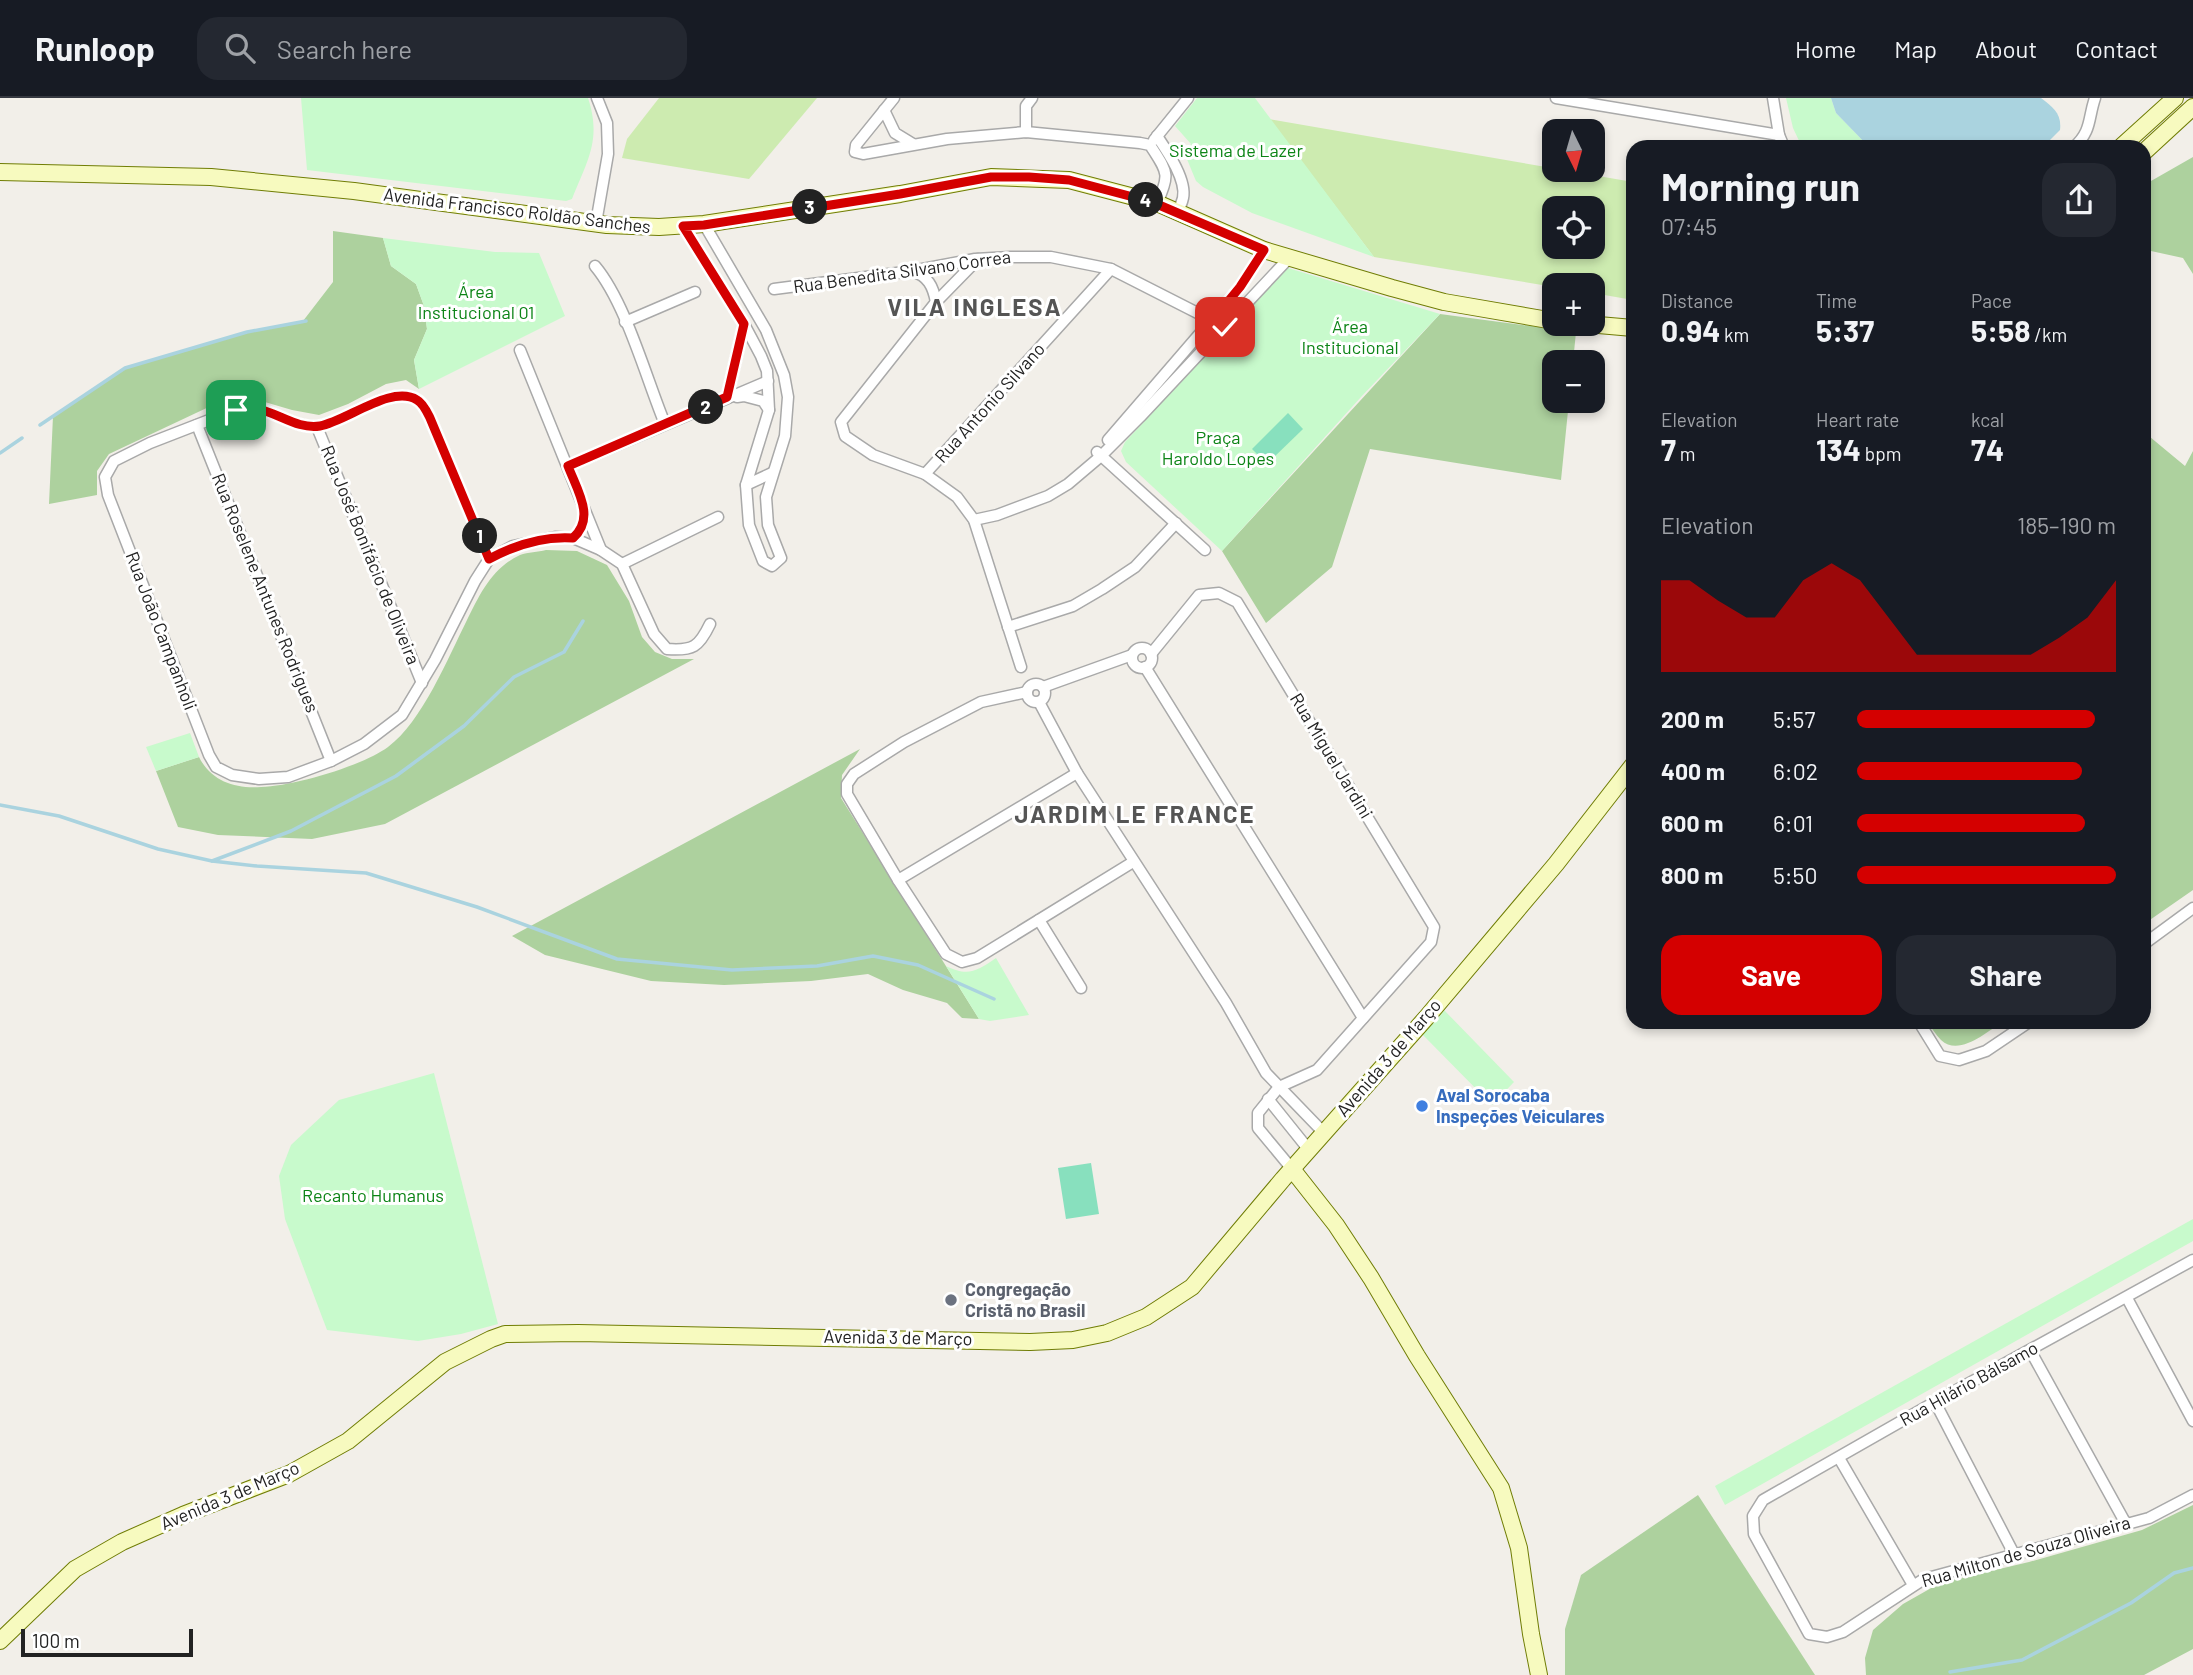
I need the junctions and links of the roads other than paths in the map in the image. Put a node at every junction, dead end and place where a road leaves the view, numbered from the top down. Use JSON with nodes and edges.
{"nodes":[{"id":1,"x":597,"y":98,"type":"edge"},
{"id":2,"x":894,"y":98,"type":"edge"},
{"id":3,"x":1032,"y":98,"type":"edge"},
{"id":4,"x":1188,"y":98,"type":"edge"},
{"id":5,"x":1556,"y":98,"type":"edge"},
{"id":6,"x":1773,"y":98,"type":"edge"},
{"id":7,"x":2095,"y":98,"type":"edge"},
{"id":8,"x":2175,"y":98,"type":"edge"},
{"id":9,"x":1588,"y":101,"type":"edge"},
{"id":10,"x":2193,"y":107,"type":"edge"},
{"id":11,"x":884,"y":110,"type":"junction"},
{"id":12,"x":1026,"y":132,"type":"junction"},
{"id":13,"x":1779,"y":135,"type":"junction"},
{"id":14,"x":1781,"y":140,"type":"edge"},
{"id":15,"x":2082,"y":140,"type":"edge"},
{"id":16,"x":2129,"y":140,"type":"edge"},
{"id":17,"x":1154,"y":141,"type":"junction"},
{"id":18,"x":913,"y":144,"type":"junction"},
{"id":19,"x":2151,"y":146,"type":"edge"},
{"id":20,"x":0,"y":172,"type":"edge"},
{"id":21,"x":1157,"y":203,"type":"junction"},
{"id":22,"x":1176,"y":213,"type":"junction"},
{"id":23,"x":596,"y":223,"type":"junction"},
{"id":24,"x":704,"y":225,"type":"junction"},
{"id":25,"x":683,"y":226,"type":"junction"},
{"id":26,"x":1264,"y":250,"type":"junction"},
{"id":27,"x":1289,"y":258,"type":"junction"},
{"id":28,"x":978,"y":259,"type":"junction"},
{"id":29,"x":595,"y":266,"type":"dead end"},
{"id":30,"x":1111,"y":269,"type":"junction"},
{"id":31,"x":912,"y":271,"type":"junction"},
{"id":32,"x":774,"y":289,"type":"dead end"},
{"id":33,"x":695,"y":292,"type":"dead end"},
{"id":34,"x":936,"y":302,"type":"junction"},
{"id":35,"x":1542,"y":319,"type":"edge"},
{"id":36,"x":1212,"y":321,"type":"junction"},
{"id":37,"x":625,"y":322,"type":"junction"},
{"id":38,"x":744,"y":324,"type":"junction"},
{"id":39,"x":1605,"y":326,"type":"edge"},
{"id":40,"x":1225,"y":327,"type":"junction"},
{"id":41,"x":1626,"y":327,"type":"edge"},
{"id":42,"x":520,"y":350,"type":"dead end"},
{"id":43,"x":768,"y":382,"type":"junction"},
{"id":44,"x":727,"y":397,"type":"junction"},
{"id":45,"x":769,"y":410,"type":"junction"},
{"id":46,"x":665,"y":424,"type":"junction"},
{"id":47,"x":197,"y":425,"type":"junction"},
{"id":48,"x":317,"y":427,"type":"junction"},
{"id":49,"x":1099,"y":454,"type":"junction"},
{"id":50,"x":568,"y":466,"type":"junction"},
{"id":51,"x":772,"y":472,"type":"junction"},
{"id":52,"x":925,"y":474,"type":"junction"},
{"id":53,"x":746,"y":485,"type":"junction"},
{"id":54,"x":585,"y":511,"type":"junction"},
{"id":55,"x":718,"y":517,"type":"dead end"},
{"id":56,"x":974,"y":520,"type":"junction"},
{"id":57,"x":1176,"y":523,"type":"junction"},
{"id":58,"x":573,"y":538,"type":"junction"},
{"id":59,"x":601,"y":550,"type":"junction"},
{"id":60,"x":1205,"y":550,"type":"dead end"},
{"id":61,"x":489,"y":559,"type":"junction"},
{"id":62,"x":622,"y":564,"type":"junction"},
{"id":63,"x":710,"y":624,"type":"dead end"},
{"id":64,"x":1008,"y":627,"type":"junction"},
{"id":65,"x":1152,"y":654,"type":"junction"},
{"id":66,"x":1132,"y":655,"type":"junction"},
{"id":67,"x":1021,"y":667,"type":"dead end"},
{"id":68,"x":1145,"y":667,"type":"junction"},
{"id":69,"x":422,"y":683,"type":"junction"},
{"id":70,"x":1043,"y":687,"type":"junction"},
{"id":71,"x":1027,"y":692,"type":"junction"},
{"id":72,"x":1039,"y":702,"type":"junction"},
{"id":73,"x":331,"y":761,"type":"junction"},
{"id":74,"x":1077,"y":773,"type":"junction"},
{"id":75,"x":1626,"y":774,"type":"edge"},
{"id":76,"x":1133,"y":862,"type":"junction"},
{"id":77,"x":898,"y":880,"type":"junction"},
{"id":78,"x":2193,"y":908,"type":"edge"},
{"id":79,"x":1039,"y":920,"type":"junction"},
{"id":80,"x":2151,"y":939,"type":"edge"},
{"id":81,"x":1081,"y":988,"type":"dead end"},
{"id":82,"x":1363,"y":1018,"type":"junction"},
{"id":83,"x":1923,"y":1029,"type":"edge"},
{"id":84,"x":2019,"y":1029,"type":"edge"},
{"id":85,"x":1279,"y":1087,"type":"junction"},
{"id":86,"x":1268,"y":1099,"type":"junction"},
{"id":87,"x":1324,"y":1133,"type":"junction"},
{"id":88,"x":1309,"y":1150,"type":"junction"},
{"id":89,"x":1292,"y":1169,"type":"junction"},
{"id":90,"x":2193,"y":1260,"type":"edge"},
{"id":91,"x":2127,"y":1298,"type":"junction"},
{"id":92,"x":2030,"y":1350,"type":"junction"},
{"id":93,"x":1935,"y":1402,"type":"junction"},
{"id":94,"x":2193,"y":1420,"type":"edge"},
{"id":95,"x":1839,"y":1458,"type":"junction"},
{"id":96,"x":2193,"y":1495,"type":"edge"},
{"id":97,"x":2126,"y":1524,"type":"junction"},
{"id":98,"x":2014,"y":1554,"type":"junction"},
{"id":99,"x":1913,"y":1585,"type":"junction"},
{"id":100,"x":1827,"y":1637,"type":"joint"},
{"id":101,"x":0,"y":1641,"type":"edge"},
{"id":102,"x":1539,"y":1675,"type":"edge"}],
"edges":[{"from":1,"to":23,"type":"street"},
{"from":2,"to":11,"type":"street"},
{"from":3,"to":12,"type":"street"},
{"from":4,"to":17,"type":"street"},
{"from":5,"to":9,"type":"street"},
{"from":6,"to":13,"type":"street"},
{"from":7,"to":15,"type":"street"},
{"from":8,"to":16,"type":"street"},
{"from":9,"to":13,"type":"street"},
{"from":10,"to":19,"type":"street"},
{"from":11,"to":18,"type":"street"},
{"from":11,"to":18,"type":"street"},
{"from":12,"to":17,"type":"street"},
{"from":12,"to":18,"type":"street"},
{"from":13,"to":14,"type":"street"},
{"from":17,"to":21,"type":"street"},
{"from":17,"to":22,"type":"street"},
{"from":20,"to":23,"type":"street","name":"Avenida Francisco Roldão Sanches"},
{"from":21,"to":22,"type":"street","name":"Avenida Francisco Roldão Sanches"},
{"from":21,"to":24,"type":"street","name":"Avenida Francisco Roldão Sanches"},
{"from":22,"to":26,"type":"street","name":"Avenida Francisco Roldão Sanches"},
{"from":23,"to":25,"type":"street","name":"Avenida Francisco Roldão Sanches"},
{"from":24,"to":25,"type":"street","name":"Avenida Francisco Roldão Sanches"},
{"from":24,"to":51,"type":"street"},
{"from":25,"to":38,"type":"street"},
{"from":26,"to":27,"type":"street","name":"Avenida Francisco Roldão Sanches"},
{"from":26,"to":36,"type":"street"},
{"from":27,"to":35,"type":"street","name":"Avenida Francisco Roldão Sanches"},
{"from":27,"to":40,"type":"street"},
{"from":28,"to":30,"type":"street","name":"Rua Benedita Silvano Correa"},
{"from":28,"to":31,"type":"street","name":"Rua Benedita Silvano Correa"},
{"from":28,"to":34,"type":"street"},
{"from":29,"to":37,"type":"street"},
{"from":30,"to":36,"type":"street","name":"Rua Benedita Silvano Correa"},
{"from":30,"to":52,"type":"street","name":"Rua Antonio Silvano"},
{"from":31,"to":32,"type":"street","name":"Rua Benedita Silvano Correa"},
{"from":31,"to":34,"type":"street"},
{"from":33,"to":37,"type":"street"},
{"from":34,"to":52,"type":"street"},
{"from":36,"to":40,"type":"street","name":"Rua Benedita Silvano Correa"},
{"from":36,"to":49,"type":"street"},
{"from":37,"to":46,"type":"street"},
{"from":38,"to":43,"type":"street"},
{"from":38,"to":44,"type":"street"},
{"from":39,"to":41,"type":"street"},
{"from":40,"to":49,"type":"street"},
{"from":42,"to":50,"type":"street"},
{"from":43,"to":44,"type":"street"},
{"from":43,"to":45,"type":"street"},
{"from":44,"to":45,"type":"street"},
{"from":44,"to":46,"type":"street"},
{"from":45,"to":53,"type":"street"},
{"from":46,"to":50,"type":"street"},
{"from":47,"to":48,"type":"street"},
{"from":47,"to":73,"type":"street","name":"Rua Roselene Antunes Rodrigues"},
{"from":47,"to":73,"type":"street","name":"Rua João Campanholi"},
{"from":48,"to":61,"type":"street"},
{"from":48,"to":69,"type":"street","name":"Rua José Bonifácio de Oliveira"},
{"from":49,"to":56,"type":"street"},
{"from":49,"to":57,"type":"street"},
{"from":50,"to":54,"type":"street"},
{"from":51,"to":53,"type":"street"},
{"from":51,"to":53,"type":"street"},
{"from":52,"to":56,"type":"street"},
{"from":54,"to":58,"type":"street"},
{"from":54,"to":59,"type":"street"},
{"from":55,"to":62,"type":"street"},
{"from":56,"to":64,"type":"street"},
{"from":57,"to":60,"type":"street"},
{"from":57,"to":64,"type":"street"},
{"from":58,"to":59,"type":"street"},
{"from":58,"to":61,"type":"street"},
{"from":59,"to":62,"type":"street"},
{"from":61,"to":69,"type":"street"},
{"from":62,"to":63,"type":"street"},
{"from":64,"to":67,"type":"street"},
{"from":65,"to":66,"type":"street"},
{"from":65,"to":68,"type":"street"},
{"from":65,"to":82,"type":"street","name":"Rua Miguel Jardini"},
{"from":66,"to":68,"type":"street"},
{"from":66,"to":70,"type":"street"},
{"from":68,"to":82,"type":"street"},
{"from":69,"to":73,"type":"street"},
{"from":70,"to":71,"type":"street"},
{"from":70,"to":72,"type":"street"},
{"from":71,"to":72,"type":"street"},
{"from":71,"to":77,"type":"street"},
{"from":72,"to":74,"type":"street"},
{"from":74,"to":76,"type":"street"},
{"from":74,"to":77,"type":"street"},
{"from":75,"to":87,"type":"street","name":"Avenida 3 de Março"},
{"from":76,"to":79,"type":"street"},
{"from":76,"to":85,"type":"street"},
{"from":77,"to":79,"type":"street"},
{"from":78,"to":80,"type":"street"},
{"from":79,"to":81,"type":"street"},
{"from":82,"to":85,"type":"street"},
{"from":83,"to":84,"type":"street"},
{"from":85,"to":86,"type":"street"},
{"from":85,"to":87,"type":"street"},
{"from":86,"to":88,"type":"street"},
{"from":86,"to":89,"type":"street"},
{"from":87,"to":88,"type":"street","name":"Avenida 3 de Março"},
{"from":88,"to":89,"type":"street","name":"Avenida 3 de Março"},
{"from":89,"to":101,"type":"street","name":"Avenida 3 de Março"},
{"from":89,"to":102,"type":"street"},
{"from":90,"to":91,"type":"street","name":"Rua Hilário Bálsamo"},
{"from":91,"to":92,"type":"street","name":"Rua Hilário Bálsamo"},
{"from":91,"to":94,"type":"street"},
{"from":92,"to":93,"type":"street","name":"Rua Hilário Bálsamo"},
{"from":92,"to":97,"type":"street"},
{"from":93,"to":95,"type":"street","name":"Rua Hilário Bálsamo"},
{"from":93,"to":98,"type":"street"},
{"from":95,"to":99,"type":"street"},
{"from":95,"to":100,"type":"street","name":"Rua Hilário Bálsamo"},
{"from":96,"to":97,"type":"street","name":"Rua Milton de Souza Oliveira"},
{"from":97,"to":98,"type":"street","name":"Rua Milton de Souza Oliveira"},
{"from":98,"to":99,"type":"street","name":"Rua Milton de Souza Oliveira"},
{"from":99,"to":100,"type":"street","name":"Rua Milton de Souza Oliveira"}]}
